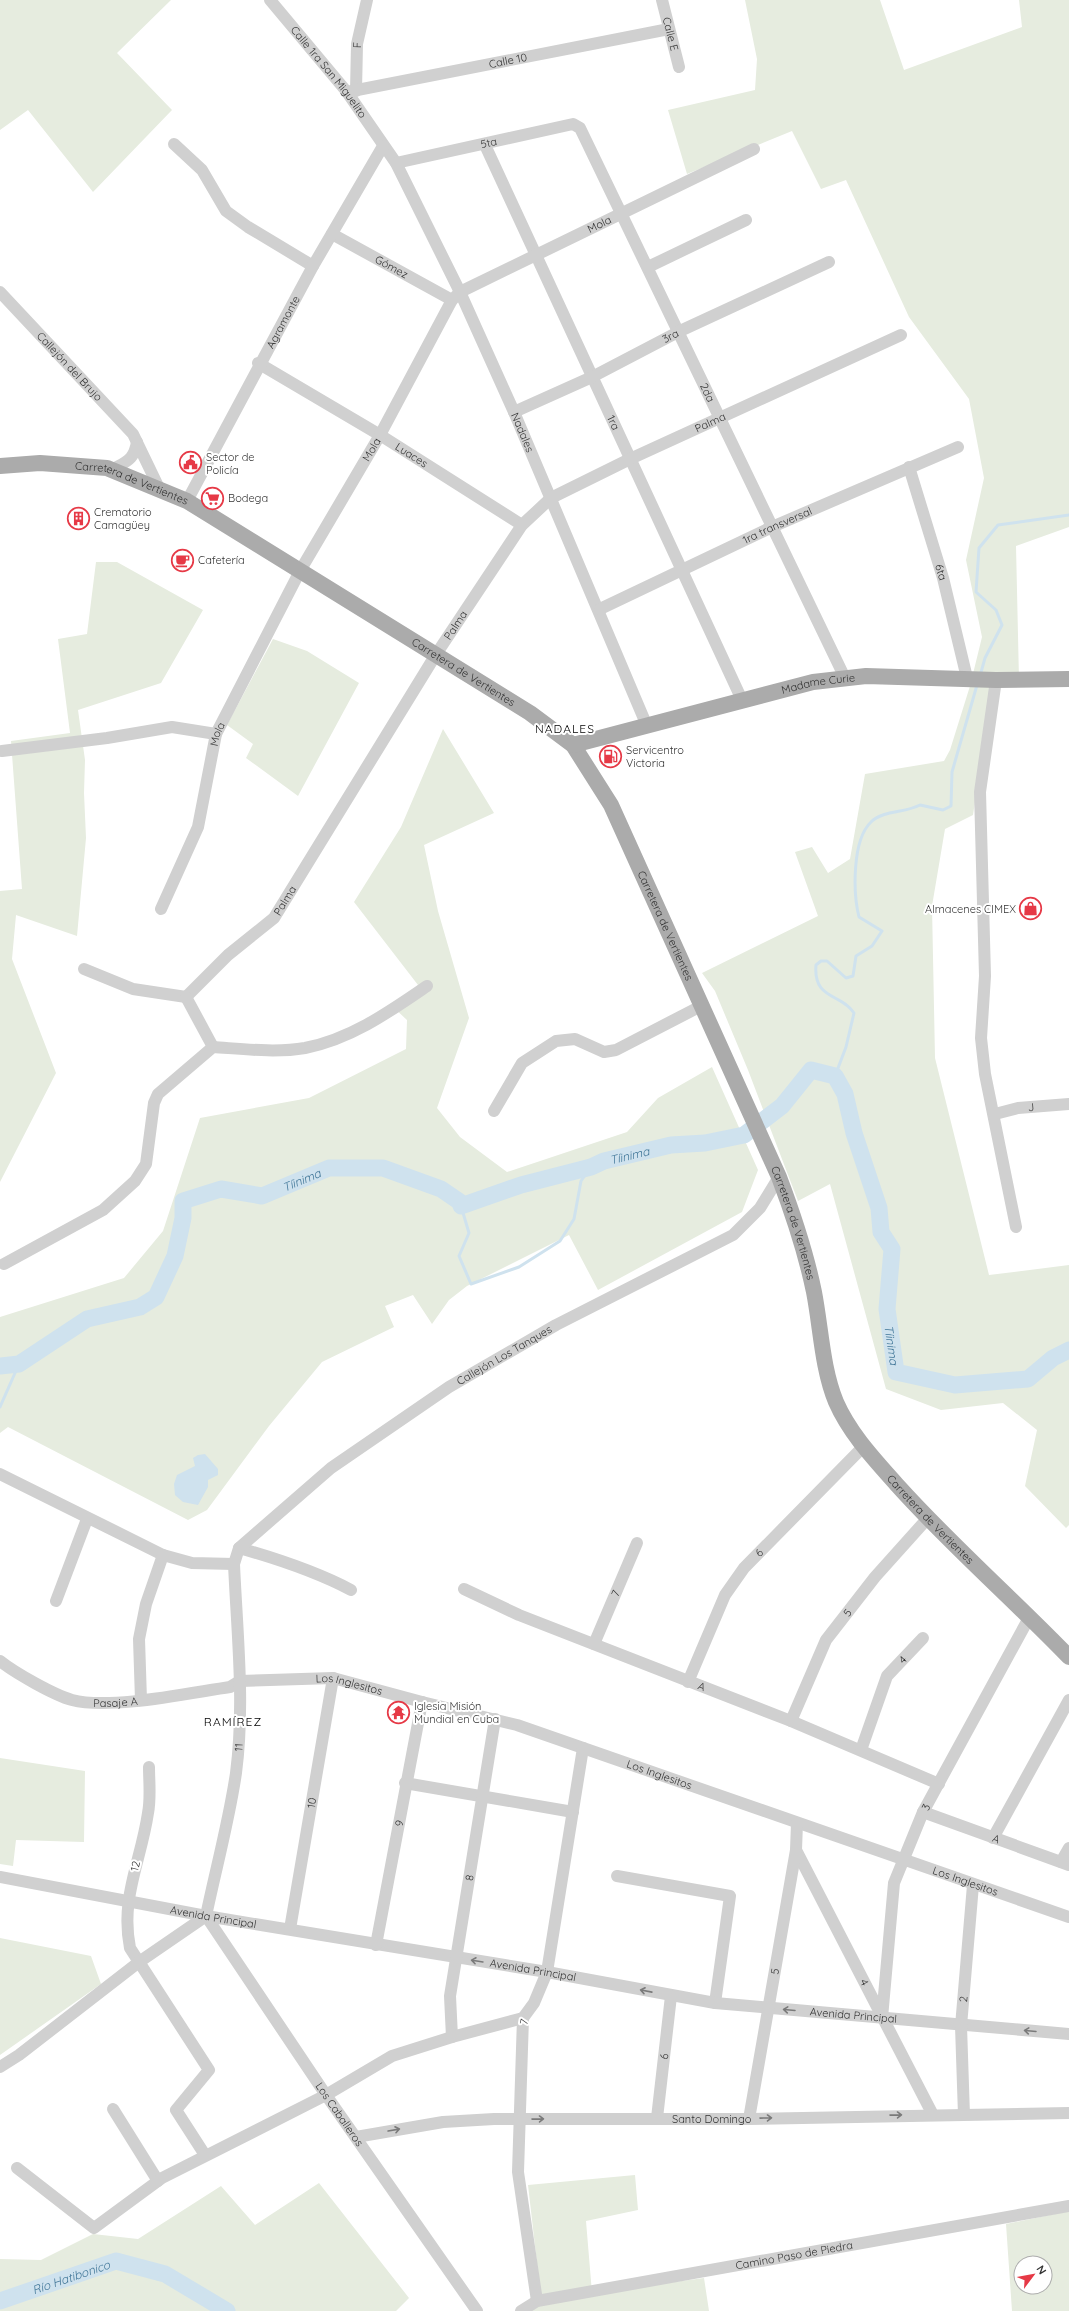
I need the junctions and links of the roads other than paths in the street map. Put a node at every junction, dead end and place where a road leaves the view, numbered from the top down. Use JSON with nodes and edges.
{"nodes":[{"id":1,"x":270,"y":0,"type":"edge"},
{"id":2,"x":367,"y":0,"type":"edge"},
{"id":3,"x":662,"y":0,"type":"edge"},
{"id":4,"x":669,"y":29,"type":"junction"},
{"id":5,"x":679,"y":67,"type":"dead end"},
{"id":6,"x":352,"y":91,"type":"junction"},
{"id":7,"x":580,"y":128,"type":"joint"},
{"id":8,"x":174,"y":144,"type":"dead end"},
{"id":9,"x":485,"y":145,"type":"junction"},
{"id":10,"x":383,"y":146,"type":"junction"},
{"id":11,"x":754,"y":149,"type":"dead end"},
{"id":12,"x":396,"y":163,"type":"junction"},
{"id":13,"x":620,"y":213,"type":"junction"},
{"id":14,"x":746,"y":220,"type":"dead end"},
{"id":15,"x":332,"y":234,"type":"junction"},
{"id":16,"x":535,"y":254,"type":"junction"},
{"id":17,"x":828,"y":262,"type":"dead end"},
{"id":18,"x":313,"y":266,"type":"junction"},
{"id":19,"x":648,"y":267,"type":"junction"},
{"id":20,"x":0,"y":292,"type":"edge"},
{"id":21,"x":456,"y":296,"type":"junction"},
{"id":22,"x":680,"y":331,"type":"junction"},
{"id":23,"x":901,"y":335,"type":"dead end"},
{"id":24,"x":258,"y":364,"type":"junction"},
{"id":25,"x":592,"y":377,"type":"junction"},
{"id":26,"x":514,"y":412,"type":"junction"},
{"id":27,"x":719,"y":417,"type":"junction"},
{"id":28,"x":380,"y":435,"type":"junction"},
{"id":29,"x":137,"y":442,"type":"junction"},
{"id":30,"x":958,"y":447,"type":"dead end"},
{"id":31,"x":630,"y":459,"type":"junction"},
{"id":32,"x":0,"y":466,"type":"edge"},
{"id":33,"x":909,"y":468,"type":"junction"},
{"id":34,"x":112,"y":470,"type":"junction"},
{"id":35,"x":159,"y":488,"type":"junction"},
{"id":36,"x":551,"y":498,"type":"junction"},
{"id":37,"x":186,"y":500,"type":"junction"},
{"id":38,"x":522,"y":525,"type":"junction"},
{"id":39,"x":772,"y":526,"type":"junction"},
{"id":40,"x":682,"y":569,"type":"junction"},
{"id":41,"x":300,"y":572,"type":"junction"},
{"id":42,"x":600,"y":609,"type":"junction"},
{"id":43,"x":435,"y":656,"type":"junction"},
{"id":44,"x":845,"y":678,"type":"junction"},
{"id":45,"x":981,"y":679,"type":"junction"},
{"id":46,"x":1069,"y":679,"type":"edge"},
{"id":47,"x":742,"y":700,"type":"junction"},
{"id":48,"x":647,"y":726,"type":"junction"},
{"id":49,"x":216,"y":734,"type":"junction"},
{"id":50,"x":574,"y":744,"type":"junction"},
{"id":51,"x":2,"y":751,"type":"dead end"},
{"id":52,"x":161,"y":909,"type":"dead end"},
{"id":53,"x":84,"y":969,"type":"dead end"},
{"id":54,"x":427,"y":986,"type":"dead end"},
{"id":55,"x":186,"y":997,"type":"junction"},
{"id":56,"x":701,"y":1006,"type":"junction"},
{"id":57,"x":213,"y":1047,"type":"junction"},
{"id":58,"x":1069,"y":1104,"type":"edge"},
{"id":59,"x":494,"y":1111,"type":"dead end"},
{"id":60,"x":995,"y":1114,"type":"junction"},
{"id":61,"x":779,"y":1177,"type":"junction"},
{"id":62,"x":1016,"y":1228,"type":"dead end"},
{"id":63,"x":4,"y":1264,"type":"dead end"},
{"id":64,"x":863,"y":1447,"type":"junction"},
{"id":65,"x":0,"y":1474,"type":"edge"},
{"id":66,"x":87,"y":1519,"type":"junction"},
{"id":67,"x":927,"y":1519,"type":"junction"},
{"id":68,"x":637,"y":1543,"type":"dead end"},
{"id":69,"x":163,"y":1555,"type":"junction"},
{"id":70,"x":237,"y":1555,"type":"junction"},
{"id":71,"x":464,"y":1589,"type":"dead end"},
{"id":72,"x":351,"y":1590,"type":"dead end"},
{"id":73,"x":56,"y":1601,"type":"dead end"},
{"id":74,"x":1030,"y":1616,"type":"junction"},
{"id":75,"x":923,"y":1638,"type":"dead end"},
{"id":76,"x":594,"y":1644,"type":"junction"},
{"id":77,"x":1069,"y":1656,"type":"edge"},
{"id":78,"x":0,"y":1661,"type":"edge"},
{"id":79,"x":333,"y":1678,"type":"junction"},
{"id":80,"x":240,"y":1680,"type":"junction"},
{"id":81,"x":688,"y":1682,"type":"junction"},
{"id":82,"x":141,"y":1700,"type":"junction"},
{"id":83,"x":1069,"y":1700,"type":"edge"},
{"id":84,"x":422,"y":1702,"type":"junction"},
{"id":85,"x":495,"y":1719,"type":"junction"},
{"id":86,"x":791,"y":1721,"type":"junction"},
{"id":87,"x":583,"y":1748,"type":"junction"},
{"id":88,"x":861,"y":1750,"type":"junction"},
{"id":89,"x":150,"y":1767,"type":"dead end"},
{"id":90,"x":405,"y":1783,"type":"junction"},
{"id":91,"x":939,"y":1784,"type":"junction"},
{"id":92,"x":483,"y":1797,"type":"junction"},
{"id":93,"x":573,"y":1812,"type":"junction"},
{"id":94,"x":923,"y":1812,"type":"junction"},
{"id":95,"x":797,"y":1823,"type":"junction"},
{"id":96,"x":992,"y":1838,"type":"junction"},
{"id":97,"x":1069,"y":1848,"type":"edge"},
{"id":98,"x":796,"y":1850,"type":"junction"},
{"id":99,"x":903,"y":1860,"type":"junction"},
{"id":100,"x":1065,"y":1863,"type":"edge"},
{"id":101,"x":618,"y":1876,"type":"dead end"},
{"id":102,"x":0,"y":1877,"type":"edge"},
{"id":103,"x":973,"y":1885,"type":"junction"},
{"id":104,"x":127,"y":1900,"type":"junction"},
{"id":105,"x":206,"y":1916,"type":"junction"},
{"id":106,"x":1069,"y":1917,"type":"edge"},
{"id":107,"x":290,"y":1929,"type":"junction"},
{"id":108,"x":376,"y":1945,"type":"junction"},
{"id":109,"x":456,"y":1958,"type":"junction"},
{"id":110,"x":139,"y":1962,"type":"junction"},
{"id":111,"x":547,"y":1972,"type":"junction"},
{"id":112,"x":670,"y":1996,"type":"junction"},
{"id":113,"x":715,"y":2003,"type":"junction"},
{"id":114,"x":767,"y":2008,"type":"junction"},
{"id":115,"x":523,"y":2018,"type":"junction"},
{"id":116,"x":882,"y":2018,"type":"junction"},
{"id":117,"x":961,"y":2026,"type":"junction"},
{"id":118,"x":1069,"y":2034,"type":"edge"},
{"id":119,"x":452,"y":2037,"type":"junction"},
{"id":120,"x":0,"y":2067,"type":"edge"},
{"id":121,"x":326,"y":2094,"type":"junction"},
{"id":122,"x":113,"y":2109,"type":"dead end"},
{"id":123,"x":1069,"y":2113,"type":"edge"},
{"id":124,"x":933,"y":2114,"type":"junction"},
{"id":125,"x":964,"y":2115,"type":"junction"},
{"id":126,"x":657,"y":2118,"type":"junction"},
{"id":127,"x":520,"y":2119,"type":"junction"},
{"id":128,"x":749,"y":2119,"type":"junction"},
{"id":129,"x":356,"y":2137,"type":"junction"},
{"id":130,"x":205,"y":2155,"type":"junction"},
{"id":131,"x":17,"y":2168,"type":"dead end"},
{"id":132,"x":158,"y":2181,"type":"junction"},
{"id":133,"x":1069,"y":2206,"type":"edge"},
{"id":134,"x":537,"y":2301,"type":"junction"},
{"id":135,"x":478,"y":2311,"type":"edge"},
{"id":136,"x":521,"y":2311,"type":"edge"}],
"edges":[{"from":1,"to":6,"type":"street","name":"Calle 1ra San Miguelito"},
{"from":2,"to":6,"type":"street","name":"F"},
{"from":3,"to":4,"type":"street","name":"Calle E"},
{"from":4,"to":5,"type":"street","name":"Calle E"},
{"from":4,"to":6,"type":"street","name":"Calle 10"},
{"from":6,"to":10,"type":"street","name":"Calle 1ra San Miguelito"},
{"from":7,"to":9,"type":"street","name":"5ta"},
{"from":7,"to":13,"type":"street","name":"2da"},
{"from":8,"to":18,"type":"street"},
{"from":9,"to":12,"type":"street","name":"5ta"},
{"from":9,"to":16,"type":"street","name":"1ra"},
{"from":10,"to":12,"type":"street","name":"Nadales"},
{"from":10,"to":15,"type":"street","name":"Agramonte"},
{"from":11,"to":13,"type":"street","name":"Mola"},
{"from":12,"to":21,"type":"street","name":"Nadales"},
{"from":13,"to":16,"type":"street","name":"Mola"},
{"from":13,"to":19,"type":"street","name":"2da"},
{"from":14,"to":19,"type":"street"},
{"from":15,"to":18,"type":"street","name":"Agramonte"},
{"from":15,"to":21,"type":"street","name":"Gómez"},
{"from":16,"to":21,"type":"street","name":"Mola"},
{"from":16,"to":25,"type":"street","name":"1ra"},
{"from":17,"to":22,"type":"street","name":"3ra"},
{"from":18,"to":24,"type":"street","name":"Agramonte"},
{"from":19,"to":22,"type":"street","name":"2da"},
{"from":20,"to":29,"type":"street","name":"Callejón del Brujo"},
{"from":21,"to":26,"type":"street","name":"Nadales"},
{"from":21,"to":28,"type":"street","name":"Mola"},
{"from":22,"to":25,"type":"street","name":"3ra"},
{"from":22,"to":27,"type":"street","name":"2da"},
{"from":23,"to":27,"type":"street","name":"Palma"},
{"from":24,"to":28,"type":"street","name":"Luaces"},
{"from":24,"to":37,"type":"street","name":"Agramonte"},
{"from":25,"to":26,"type":"street","name":"3ra"},
{"from":25,"to":31,"type":"street","name":"1ra"},
{"from":26,"to":36,"type":"street","name":"Nadales"},
{"from":27,"to":31,"type":"street","name":"Palma"},
{"from":27,"to":39,"type":"street","name":"2da"},
{"from":28,"to":38,"type":"street","name":"Luaces"},
{"from":28,"to":41,"type":"street","name":"Mola"},
{"from":29,"to":34,"type":"street"},
{"from":29,"to":35,"type":"street","name":"Callejón del Brujo"},
{"from":30,"to":33,"type":"street","name":"1ra transversal"},
{"from":31,"to":36,"type":"street","name":"Palma"},
{"from":31,"to":40,"type":"street","name":"1ra"},
{"from":32,"to":34,"type":"main road","name":"Carretera de Vertientes"},
{"from":33,"to":39,"type":"street","name":"1ra transversal"},
{"from":33,"to":45,"type":"street","name":"6ta"},
{"from":34,"to":35,"type":"main road","name":"Carretera de Vertientes"},
{"from":35,"to":37,"type":"main road","name":"Carretera de Vertientes"},
{"from":36,"to":38,"type":"street","name":"Palma"},
{"from":36,"to":42,"type":"street","name":"Nadales"},
{"from":37,"to":41,"type":"main road","name":"Carretera de Vertientes"},
{"from":38,"to":43,"type":"street","name":"Palma"},
{"from":39,"to":40,"type":"street","name":"1ra transversal"},
{"from":39,"to":44,"type":"street","name":"2da"},
{"from":40,"to":42,"type":"street","name":"1ra transversal"},
{"from":40,"to":47,"type":"street","name":"1ra"},
{"from":41,"to":43,"type":"main road","name":"Carretera de Vertientes"},
{"from":41,"to":49,"type":"street","name":"Mola"},
{"from":42,"to":48,"type":"street","name":"Nadales"},
{"from":43,"to":50,"type":"main road","name":"Carretera de Vertientes"},
{"from":43,"to":55,"type":"street","name":"Palma"},
{"from":44,"to":45,"type":"main road","name":"Madame Curie"},
{"from":44,"to":47,"type":"main road","name":"Madame Curie"},
{"from":45,"to":46,"type":"main road","name":"Madame Curie"},
{"from":45,"to":60,"type":"street"},
{"from":47,"to":48,"type":"main road","name":"Madame Curie"},
{"from":48,"to":50,"type":"main road","name":"Madame Curie"},
{"from":49,"to":51,"type":"street"},
{"from":49,"to":52,"type":"street","name":"Mola"},
{"from":50,"to":56,"type":"main road","name":"Carretera de Vertientes"},
{"from":53,"to":55,"type":"street"},
{"from":54,"to":57,"type":"street"},
{"from":55,"to":57,"type":"street"},
{"from":56,"to":59,"type":"street"},
{"from":56,"to":61,"type":"main road","name":"Carretera de Vertientes"},
{"from":57,"to":63,"type":"street"},
{"from":58,"to":60,"type":"street","name":"J"},
{"from":60,"to":62,"type":"street"},
{"from":61,"to":64,"type":"main road","name":"Carretera de Vertientes"},
{"from":61,"to":70,"type":"street","name":"Callejón Los Tanques"},
{"from":64,"to":67,"type":"main road","name":"Carretera de Vertientes"},
{"from":64,"to":81,"type":"street","name":"6"},
{"from":65,"to":66,"type":"street"},
{"from":66,"to":69,"type":"street"},
{"from":66,"to":73,"type":"street"},
{"from":67,"to":74,"type":"main road","name":"Carretera de Vertientes"},
{"from":67,"to":86,"type":"street","name":"5"},
{"from":68,"to":76,"type":"street","name":"7"},
{"from":69,"to":70,"type":"street"},
{"from":69,"to":82,"type":"street"},
{"from":70,"to":72,"type":"street"},
{"from":70,"to":80,"type":"street","name":"11"},
{"from":71,"to":76,"type":"street","name":"A"},
{"from":74,"to":77,"type":"main road","name":"Carretera de Vertientes"},
{"from":74,"to":91,"type":"street","name":"3"},
{"from":75,"to":88,"type":"street","name":"4"},
{"from":76,"to":81,"type":"street","name":"A"},
{"from":78,"to":82,"type":"street","name":"Pasaje A"},
{"from":79,"to":80,"type":"street","name":"Los Inglesitos"},
{"from":79,"to":84,"type":"street","name":"Los Inglesitos"},
{"from":79,"to":107,"type":"street","name":"10"},
{"from":80,"to":82,"type":"street","name":"Pasaje A"},
{"from":80,"to":105,"type":"street","name":"11"},
{"from":81,"to":86,"type":"street","name":"A"},
{"from":83,"to":96,"type":"street"},
{"from":84,"to":85,"type":"street","name":"Los Inglesitos"},
{"from":84,"to":90,"type":"street","name":"9"},
{"from":85,"to":87,"type":"street","name":"Los Inglesitos"},
{"from":85,"to":92,"type":"street","name":"8"},
{"from":86,"to":88,"type":"street","name":"A"},
{"from":87,"to":93,"type":"street","name":"7"},
{"from":87,"to":95,"type":"street","name":"Los Inglesitos"},
{"from":88,"to":91,"type":"street","name":"A"},
{"from":89,"to":104,"type":"street","name":"12"},
{"from":90,"to":92,"type":"street"},
{"from":90,"to":108,"type":"street","name":"9"},
{"from":91,"to":94,"type":"street","name":"3"},
{"from":92,"to":93,"type":"street"},
{"from":92,"to":109,"type":"street","name":"8"},
{"from":93,"to":111,"type":"street","name":"7"},
{"from":94,"to":96,"type":"street","name":"A"},
{"from":94,"to":99,"type":"street","name":"3"},
{"from":95,"to":98,"type":"street","name":"5"},
{"from":95,"to":99,"type":"street","name":"Los Inglesitos"},
{"from":96,"to":100,"type":"street","name":"A"},
{"from":97,"to":100,"type":"street"},
{"from":98,"to":114,"type":"street","name":"5"},
{"from":98,"to":116,"type":"street","name":"4"},
{"from":99,"to":103,"type":"street","name":"Los Inglesitos"},
{"from":99,"to":116,"type":"street","name":"3"},
{"from":101,"to":113,"type":"street"},
{"from":102,"to":104,"type":"street","name":"Avenida Principal"},
{"from":103,"to":106,"type":"street","name":"Los Inglesitos"},
{"from":103,"to":117,"type":"street","name":"2"},
{"from":104,"to":105,"type":"street","name":"Avenida Principal"},
{"from":104,"to":110,"type":"street","name":"12"},
{"from":105,"to":107,"type":"street","name":"Avenida Principal"},
{"from":105,"to":110,"type":"street"},
{"from":105,"to":121,"type":"street","name":"Los Caballeros"},
{"from":107,"to":108,"type":"street","name":"Avenida Principal"},
{"from":108,"to":109,"type":"street","name":"Avenida Principal"},
{"from":111,"to":109,"type":"street","name":"Avenida Principal","one_way":true},
{"from":109,"to":119,"type":"street","name":"8"},
{"from":110,"to":120,"type":"street"},
{"from":110,"to":130,"type":"street","name":"12"},
{"from":112,"to":111,"type":"street","name":"Avenida Principal","one_way":true},
{"from":111,"to":115,"type":"street","name":"7"},
{"from":112,"to":113,"type":"street","name":"Avenida Principal"},
{"from":112,"to":126,"type":"street","name":"6"},
{"from":113,"to":114,"type":"street","name":"Avenida Principal"},
{"from":116,"to":114,"type":"street","name":"Avenida Principal","one_way":true},
{"from":114,"to":128,"type":"street","name":"5"},
{"from":115,"to":119,"type":"street"},
{"from":115,"to":127,"type":"street","name":"7"},
{"from":116,"to":117,"type":"street","name":"Avenida Principal"},
{"from":116,"to":124,"type":"street","name":"4"},
{"from":118,"to":117,"type":"street","name":"Avenida Principal","one_way":true},
{"from":117,"to":125,"type":"street","name":"2"},
{"from":119,"to":121,"type":"street"},
{"from":121,"to":129,"type":"street","name":"Los Caballeros"},
{"from":121,"to":130,"type":"street"},
{"from":122,"to":132,"type":"street"},
{"from":123,"to":125,"type":"street","name":"Santo Domingo"},
{"from":124,"to":125,"type":"street","name":"Santo Domingo"},
{"from":128,"to":124,"type":"street","name":"Santo Domingo","one_way":true},
{"from":127,"to":126,"type":"street","name":"Santo Domingo","one_way":true},
{"from":126,"to":128,"type":"street","name":"Santo Domingo"},
{"from":129,"to":127,"type":"street","name":"Santo Domingo","one_way":true},
{"from":127,"to":134,"type":"street","name":"7"},
{"from":129,"to":135,"type":"street","name":"Los Caballeros"},
{"from":130,"to":132,"type":"street"},
{"from":131,"to":132,"type":"street"},
{"from":133,"to":134,"type":"street","name":"Camino Paso de Piedra"},
{"from":134,"to":136,"type":"street","name":"Camino Paso de Piedra"}]}
